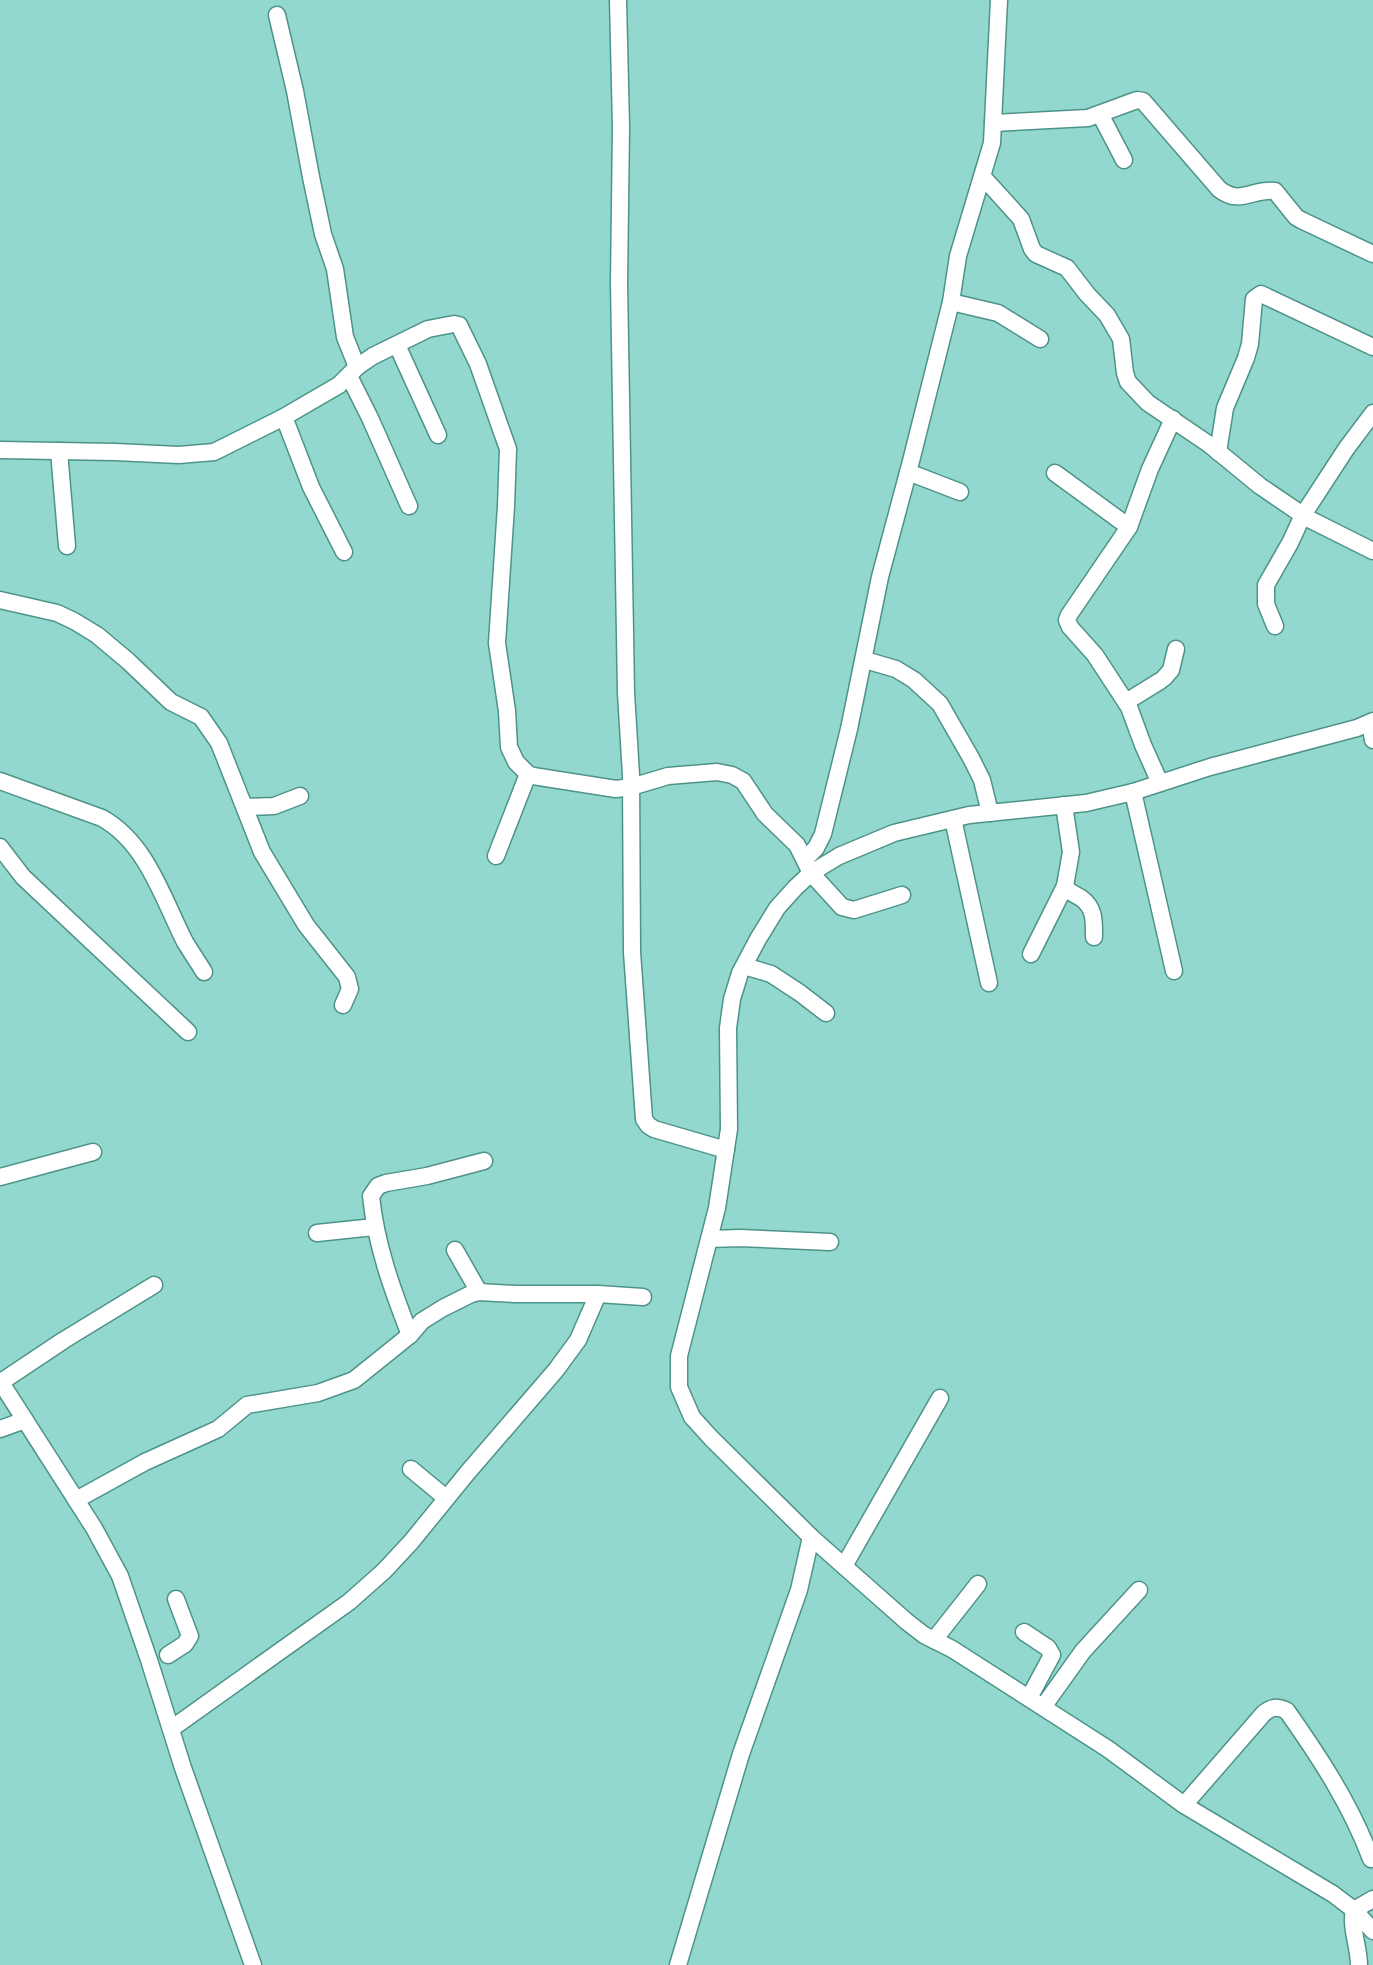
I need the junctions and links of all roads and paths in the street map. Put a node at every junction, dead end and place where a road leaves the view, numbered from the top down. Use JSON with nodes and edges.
{"nodes":[{"id":1,"x":618,"y":0,"type":"edge"},
{"id":2,"x":999,"y":0,"type":"edge"},
{"id":3,"x":277,"y":15,"type":"dead end"},
{"id":4,"x":1100,"y":114,"type":"junction"},
{"id":5,"x":993,"y":123,"type":"junction"},
{"id":6,"x":1124,"y":160,"type":"dead end"},
{"id":7,"x":983,"y":177,"type":"junction"},
{"id":8,"x":1373,"y":254,"type":"edge"},
{"id":9,"x":951,"y":302,"type":"junction"},
{"id":10,"x":1040,"y":338,"type":"dead end"},
{"id":11,"x":397,"y":345,"type":"junction"},
{"id":12,"x":1373,"y":347,"type":"edge"},
{"id":13,"x":353,"y":372,"type":"junction"},
{"id":14,"x":1373,"y":413,"type":"edge"},
{"id":15,"x":284,"y":417,"type":"junction"},
{"id":16,"x":1173,"y":419,"type":"junction"},
{"id":17,"x":438,"y":435,"type":"dead end"},
{"id":18,"x":0,"y":450,"type":"edge"},
{"id":19,"x":59,"y":451,"type":"junction"},
{"id":20,"x":1218,"y":452,"type":"junction"},
{"id":21,"x":908,"y":472,"type":"junction"},
{"id":22,"x":1055,"y":473,"type":"dead end"},
{"id":23,"x":960,"y":492,"type":"dead end"},
{"id":24,"x":409,"y":506,"type":"dead end"},
{"id":25,"x":1303,"y":515,"type":"junction"},
{"id":26,"x":1129,"y":527,"type":"junction"},
{"id":27,"x":67,"y":546,"type":"dead end"},
{"id":28,"x":1373,"y":551,"type":"edge"},
{"id":29,"x":344,"y":552,"type":"dead end"},
{"id":30,"x":0,"y":600,"type":"edge"},
{"id":31,"x":1274,"y":626,"type":"dead end"},
{"id":32,"x":1176,"y":649,"type":"dead end"},
{"id":33,"x":864,"y":660,"type":"junction"},
{"id":34,"x":1126,"y":702,"type":"junction"},
{"id":35,"x":1372,"y":722,"type":"edge"},
{"id":36,"x":1373,"y":740,"type":"edge"},
{"id":37,"x":528,"y":774,"type":"junction"},
{"id":38,"x":0,"y":781,"type":"edge"},
{"id":39,"x":1160,"y":783,"type":"junction"},
{"id":40,"x":631,"y":787,"type":"junction"},
{"id":41,"x":1133,"y":792,"type":"junction"},
{"id":42,"x":300,"y":796,"type":"dead end"},
{"id":43,"x":1064,"y":805,"type":"junction"},
{"id":44,"x":245,"y":807,"type":"junction"},
{"id":45,"x":990,"y":813,"type":"junction"},
{"id":46,"x":953,"y":819,"type":"junction"},
{"id":47,"x":0,"y":847,"type":"edge"},
{"id":48,"x":496,"y":856,"type":"dead end"},
{"id":49,"x":808,"y":866,"type":"junction"},
{"id":50,"x":1065,"y":886,"type":"junction"},
{"id":51,"x":902,"y":895,"type":"dead end"},
{"id":52,"x":1094,"y":937,"type":"dead end"},
{"id":53,"x":1031,"y":954,"type":"dead end"},
{"id":54,"x":744,"y":966,"type":"junction"},
{"id":55,"x":1174,"y":971,"type":"dead end"},
{"id":56,"x":204,"y":972,"type":"dead end"},
{"id":57,"x":989,"y":983,"type":"dead end"},
{"id":58,"x":343,"y":1005,"type":"dead end"},
{"id":59,"x":826,"y":1013,"type":"dead end"},
{"id":60,"x":188,"y":1032,"type":"dead end"},
{"id":61,"x":726,"y":1150,"type":"junction"},
{"id":62,"x":93,"y":1152,"type":"dead end"},
{"id":63,"x":484,"y":1162,"type":"dead end"},
{"id":64,"x":0,"y":1177,"type":"edge"},
{"id":65,"x":374,"y":1227,"type":"junction"},
{"id":66,"x":317,"y":1233,"type":"dead end"},
{"id":67,"x":709,"y":1239,"type":"junction"},
{"id":68,"x":830,"y":1242,"type":"dead end"},
{"id":69,"x":455,"y":1250,"type":"dead end"},
{"id":70,"x":154,"y":1285,"type":"dead end"},
{"id":71,"x":479,"y":1292,"type":"junction"},
{"id":72,"x":598,"y":1294,"type":"junction"},
{"id":73,"x":643,"y":1296,"type":"dead end"},
{"id":74,"x":410,"y":1335,"type":"junction"},
{"id":75,"x":0,"y":1382,"type":"edge"},
{"id":76,"x":940,"y":1398,"type":"dead end"},
{"id":77,"x":25,"y":1420,"type":"junction"},
{"id":78,"x":0,"y":1429,"type":"edge"},
{"id":79,"x":411,"y":1469,"type":"dead end"},
{"id":80,"x":446,"y":1498,"type":"junction"},
{"id":81,"x":76,"y":1500,"type":"junction"},
{"id":82,"x":811,"y":1537,"type":"junction"},
{"id":83,"x":844,"y":1566,"type":"junction"},
{"id":84,"x":978,"y":1584,"type":"dead end"},
{"id":85,"x":1139,"y":1590,"type":"dead end"},
{"id":86,"x":176,"y":1600,"type":"dead end"},
{"id":87,"x":1024,"y":1632,"type":"dead end"},
{"id":88,"x":934,"y":1640,"type":"junction"},
{"id":89,"x":160,"y":1659,"type":"junction"},
{"id":90,"x":1029,"y":1698,"type":"junction"},
{"id":91,"x":1043,"y":1707,"type":"junction"},
{"id":92,"x":171,"y":1729,"type":"junction"},
{"id":93,"x":1184,"y":1805,"type":"junction"},
{"id":94,"x":1372,"y":1859,"type":"dead end"},
{"id":95,"x":1373,"y":1899,"type":"edge"},
{"id":96,"x":1354,"y":1910,"type":"junction"},
{"id":97,"x":1373,"y":1931,"type":"edge"},
{"id":98,"x":253,"y":1965,"type":"edge"},
{"id":99,"x":678,"y":1965,"type":"edge"},
{"id":100,"x":1359,"y":1965,"type":"edge"}],
"edges":[{"from":1,"to":40,"type":"street"},
{"from":2,"to":5,"type":"street"},
{"from":3,"to":13,"type":"street"},
{"from":4,"to":5,"type":"street"},
{"from":4,"to":6,"type":"street"},
{"from":4,"to":8,"type":"street"},
{"from":5,"to":7,"type":"street"},
{"from":7,"to":9,"type":"street"},
{"from":7,"to":16,"type":"street"},
{"from":9,"to":10,"type":"street"},
{"from":9,"to":21,"type":"street"},
{"from":11,"to":13,"type":"street"},
{"from":11,"to":17,"type":"street"},
{"from":11,"to":37,"type":"street"},
{"from":12,"to":20,"type":"street"},
{"from":13,"to":15,"type":"street"},
{"from":13,"to":24,"type":"street"},
{"from":14,"to":25,"type":"street"},
{"from":15,"to":19,"type":"street"},
{"from":15,"to":29,"type":"street"},
{"from":16,"to":20,"type":"street"},
{"from":16,"to":26,"type":"street"},
{"from":18,"to":19,"type":"street"},
{"from":19,"to":27,"type":"street"},
{"from":20,"to":25,"type":"street"},
{"from":21,"to":23,"type":"street"},
{"from":21,"to":33,"type":"street"},
{"from":22,"to":26,"type":"street"},
{"from":25,"to":28,"type":"street"},
{"from":25,"to":31,"type":"street"},
{"from":26,"to":34,"type":"street"},
{"from":30,"to":44,"type":"street"},
{"from":32,"to":34,"type":"street"},
{"from":33,"to":45,"type":"street"},
{"from":33,"to":49,"type":"street"},
{"from":34,"to":39,"type":"street"},
{"from":35,"to":36,"type":"street"},
{"from":35,"to":39,"type":"street"},
{"from":37,"to":40,"type":"street"},
{"from":37,"to":48,"type":"street"},
{"from":38,"to":56,"type":"street"},
{"from":39,"to":41,"type":"street"},
{"from":40,"to":49,"type":"street"},
{"from":40,"to":61,"type":"street"},
{"from":41,"to":43,"type":"street"},
{"from":41,"to":55,"type":"street"},
{"from":42,"to":44,"type":"street"},
{"from":43,"to":45,"type":"street"},
{"from":43,"to":50,"type":"street"},
{"from":44,"to":58,"type":"street"},
{"from":45,"to":46,"type":"street"},
{"from":46,"to":49,"type":"street"},
{"from":46,"to":57,"type":"street"},
{"from":47,"to":60,"type":"street"},
{"from":49,"to":51,"type":"street"},
{"from":49,"to":54,"type":"street"},
{"from":50,"to":52,"type":"street"},
{"from":50,"to":53,"type":"street"},
{"from":54,"to":59,"type":"street"},
{"from":54,"to":61,"type":"street"},
{"from":61,"to":67,"type":"street"},
{"from":62,"to":64,"type":"street"},
{"from":63,"to":65,"type":"street"},
{"from":65,"to":66,"type":"street"},
{"from":65,"to":74,"type":"street"},
{"from":67,"to":68,"type":"street"},
{"from":67,"to":82,"type":"street"},
{"from":69,"to":71,"type":"street"},
{"from":70,"to":75,"type":"street"},
{"from":71,"to":72,"type":"street"},
{"from":71,"to":74,"type":"street"},
{"from":72,"to":73,"type":"street"},
{"from":72,"to":80,"type":"street"},
{"from":74,"to":81,"type":"street"},
{"from":75,"to":77,"type":"street"},
{"from":76,"to":83,"type":"street"},
{"from":77,"to":78,"type":"street"},
{"from":77,"to":81,"type":"street"},
{"from":79,"to":80,"type":"street"},
{"from":80,"to":92,"type":"street"},
{"from":81,"to":89,"type":"street"},
{"from":82,"to":83,"type":"street"},
{"from":82,"to":99,"type":"street"},
{"from":83,"to":88,"type":"street"},
{"from":84,"to":88,"type":"street"},
{"from":85,"to":91,"type":"street"},
{"from":86,"to":89,"type":"street"},
{"from":87,"to":90,"type":"street"},
{"from":88,"to":90,"type":"street"},
{"from":89,"to":92,"type":"street"},
{"from":90,"to":91,"type":"street"},
{"from":91,"to":93,"type":"street"},
{"from":92,"to":98,"type":"street"},
{"from":93,"to":94,"type":"street"},
{"from":93,"to":96,"type":"street"},
{"from":95,"to":96,"type":"street"},
{"from":96,"to":97,"type":"street"},
{"from":96,"to":100,"type":"street"}]}
